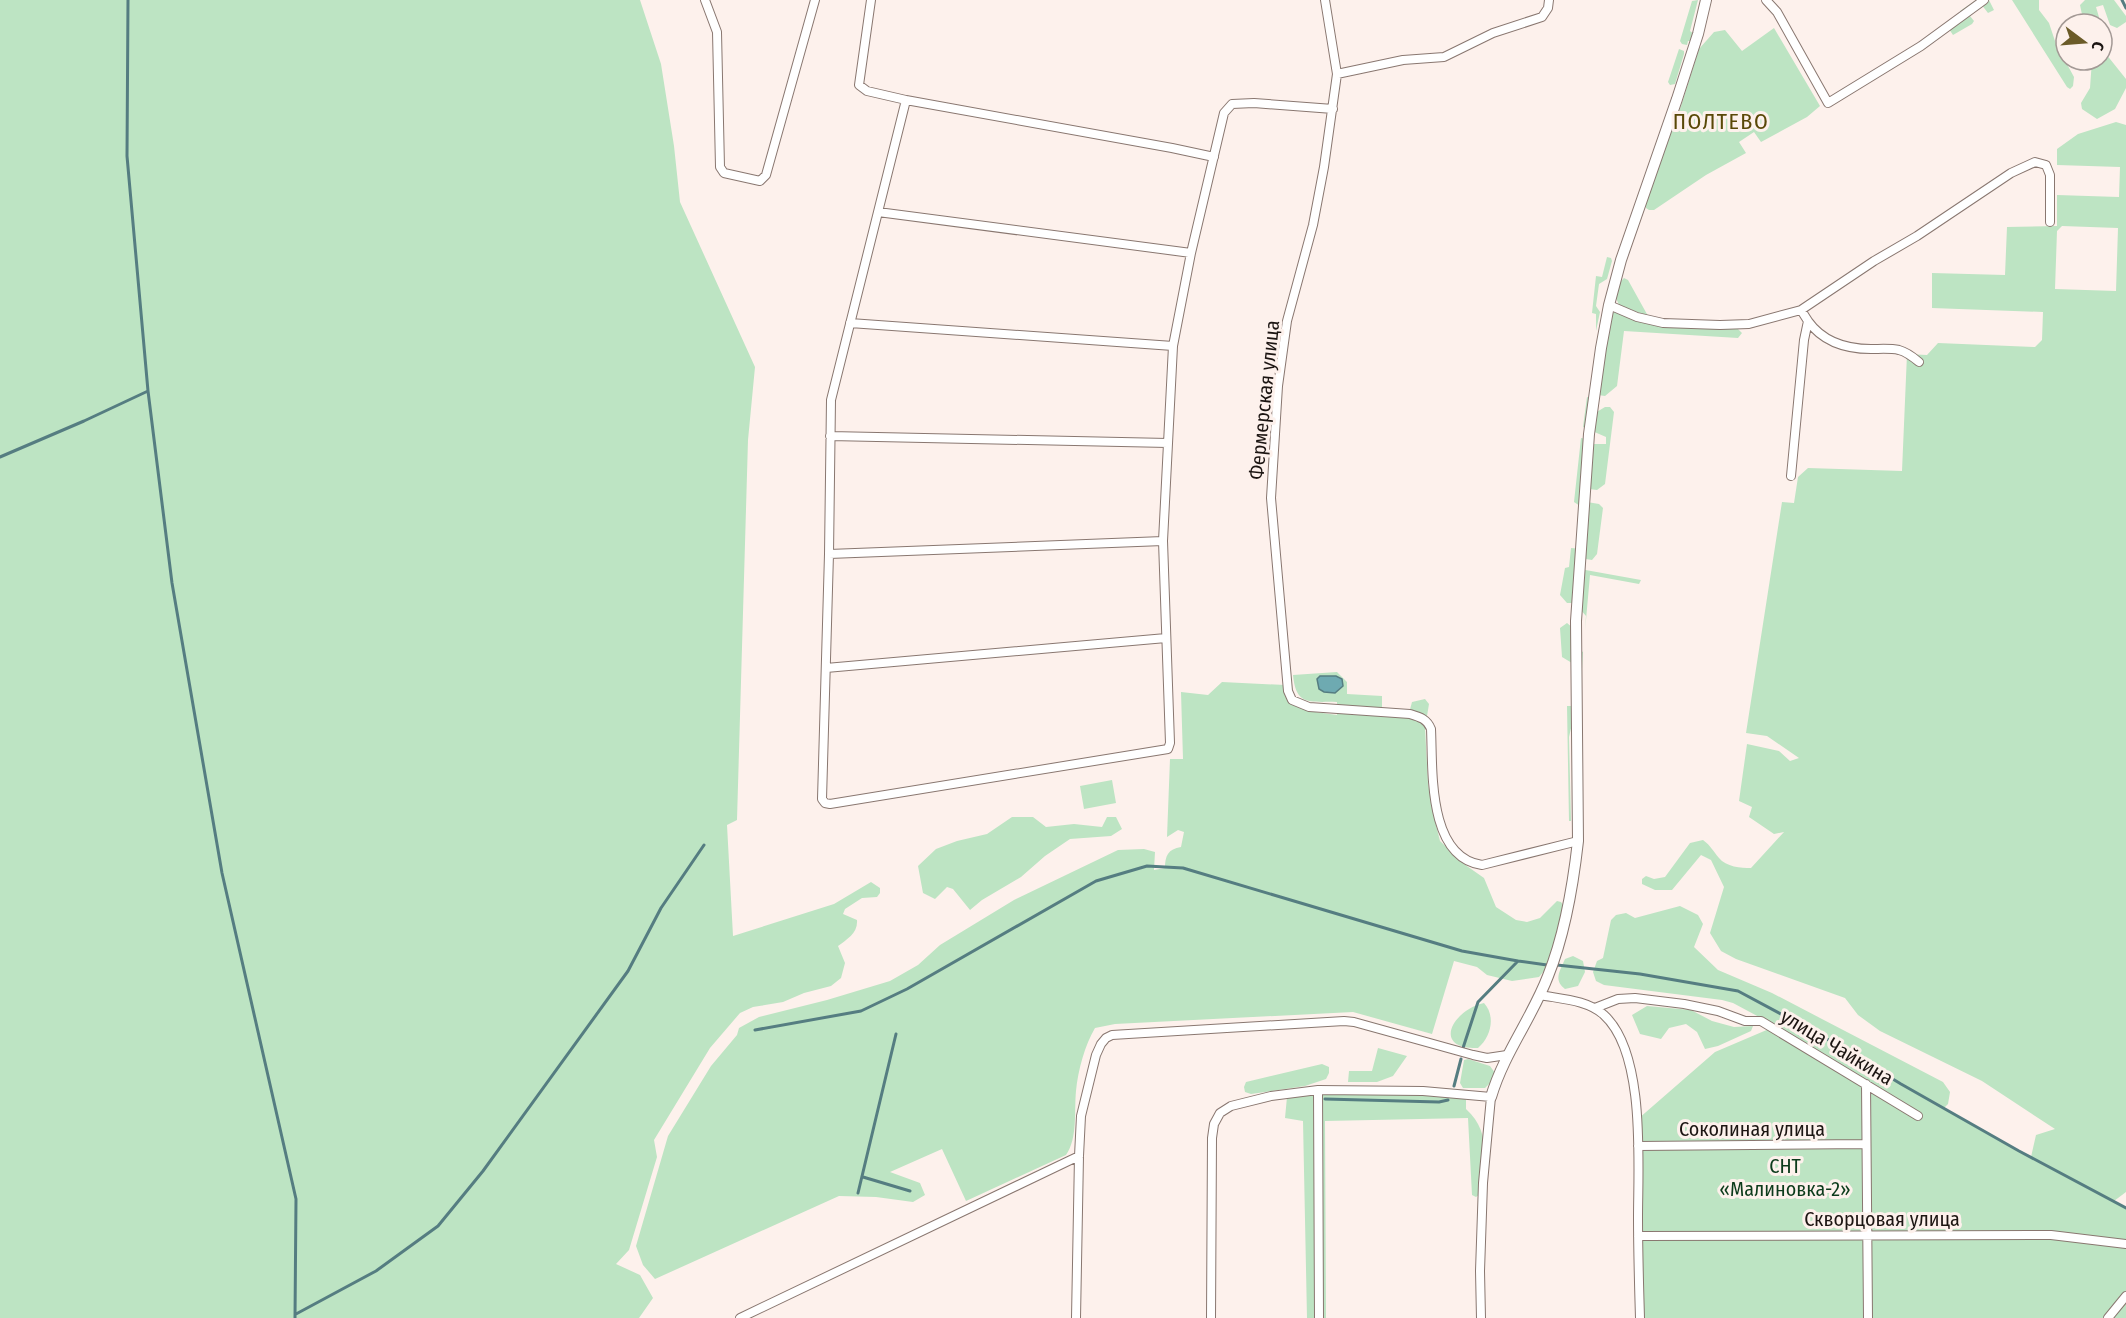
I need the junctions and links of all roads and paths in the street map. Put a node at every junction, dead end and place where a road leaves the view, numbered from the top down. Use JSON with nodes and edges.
{"nodes":[{"id":1,"x":705,"y":0,"type":"edge"},
{"id":2,"x":815,"y":0,"type":"edge"},
{"id":3,"x":871,"y":0,"type":"edge"},
{"id":4,"x":1325,"y":0,"type":"edge"},
{"id":5,"x":1549,"y":0,"type":"edge"},
{"id":6,"x":1706,"y":0,"type":"edge"},
{"id":7,"x":1766,"y":0,"type":"edge"},
{"id":8,"x":1984,"y":0,"type":"edge"},
{"id":9,"x":1337,"y":74,"type":"junction"},
{"id":10,"x":906,"y":100,"type":"junction"},
{"id":11,"x":1333,"y":109,"type":"junction"},
{"id":12,"x":1214,"y":157,"type":"junction"},
{"id":13,"x":878,"y":212,"type":"junction"},
{"id":14,"x":2050,"y":222,"type":"dead end"},
{"id":15,"x":1191,"y":253,"type":"junction"},
{"id":16,"x":1609,"y":305,"type":"junction"},
{"id":17,"x":1801,"y":310,"type":"junction"},
{"id":18,"x":1808,"y":321,"type":"junction"},
{"id":19,"x":850,"y":323,"type":"junction"},
{"id":20,"x":1173,"y":346,"type":"junction"},
{"id":21,"x":1920,"y":362,"type":"dead end"},
{"id":22,"x":830,"y":435,"type":"junction"},
{"id":23,"x":1168,"y":443,"type":"junction"},
{"id":24,"x":1791,"y":476,"type":"dead end"},
{"id":25,"x":1163,"y":541,"type":"junction"},
{"id":26,"x":830,"y":554,"type":"junction"},
{"id":27,"x":1166,"y":638,"type":"junction"},
{"id":28,"x":826,"y":668,"type":"junction"},
{"id":29,"x":1578,"y":841,"type":"junction"},
{"id":30,"x":1540,"y":995,"type":"junction"},
{"id":31,"x":1595,"y":1008,"type":"junction"},
{"id":32,"x":1508,"y":1055,"type":"junction"},
{"id":33,"x":1866,"y":1084,"type":"junction"},
{"id":34,"x":1318,"y":1090,"type":"junction"},
{"id":35,"x":1491,"y":1097,"type":"junction"},
{"id":36,"x":1918,"y":1116,"type":"dead end"},
{"id":37,"x":1866,"y":1144,"type":"junction"},
{"id":38,"x":1638,"y":1146,"type":"junction"},
{"id":39,"x":1079,"y":1156,"type":"junction"},
{"id":40,"x":1867,"y":1235,"type":"junction"},
{"id":41,"x":1638,"y":1236,"type":"junction"},
{"id":42,"x":2126,"y":1244,"type":"edge"},
{"id":43,"x":2126,"y":1296,"type":"edge"},
{"id":44,"x":740,"y":1318,"type":"edge"},
{"id":45,"x":1076,"y":1318,"type":"edge"},
{"id":46,"x":1211,"y":1318,"type":"edge"},
{"id":47,"x":1319,"y":1318,"type":"edge"},
{"id":48,"x":1481,"y":1318,"type":"edge"},
{"id":49,"x":1640,"y":1318,"type":"edge"},
{"id":50,"x":1868,"y":1318,"type":"edge"},
{"id":51,"x":2108,"y":1318,"type":"edge"}],
"edges":[{"from":1,"to":2,"type":"street"},
{"from":3,"to":10,"type":"street"},
{"from":4,"to":9,"type":"street","name":"Фермерская улица"},
{"from":5,"to":9,"type":"street"},
{"from":6,"to":16,"type":"street"},
{"from":7,"to":8,"type":"street"},
{"from":9,"to":11,"type":"street","name":"Фермерская улица"},
{"from":10,"to":12,"type":"street"},
{"from":10,"to":13,"type":"street"},
{"from":11,"to":12,"type":"street"},
{"from":11,"to":29,"type":"street","name":"Фермерская улица"},
{"from":12,"to":15,"type":"street"},
{"from":13,"to":15,"type":"street"},
{"from":13,"to":19,"type":"street"},
{"from":14,"to":17,"type":"street"},
{"from":15,"to":20,"type":"street"},
{"from":16,"to":17,"type":"street"},
{"from":16,"to":29,"type":"street"},
{"from":17,"to":18,"type":"street"},
{"from":18,"to":21,"type":"street"},
{"from":18,"to":24,"type":"street"},
{"from":19,"to":20,"type":"street"},
{"from":19,"to":22,"type":"street"},
{"from":20,"to":23,"type":"street"},
{"from":22,"to":23,"type":"street"},
{"from":22,"to":26,"type":"street"},
{"from":23,"to":25,"type":"street"},
{"from":25,"to":26,"type":"street"},
{"from":25,"to":27,"type":"street"},
{"from":26,"to":28,"type":"street"},
{"from":27,"to":28,"type":"street"},
{"from":27,"to":28,"type":"street"},
{"from":29,"to":30,"type":"street"},
{"from":30,"to":31,"type":"street"},
{"from":30,"to":32,"type":"street"},
{"from":31,"to":33,"type":"street","name":"улица Чайкина"},
{"from":31,"to":38,"type":"street"},
{"from":32,"to":35,"type":"street"},
{"from":32,"to":39,"type":"street"},
{"from":33,"to":36,"type":"street","name":"улица Чайкина"},
{"from":33,"to":37,"type":"street"},
{"from":34,"to":35,"type":"street"},
{"from":34,"to":46,"type":"street"},
{"from":34,"to":47,"type":"street"},
{"from":35,"to":48,"type":"street"},
{"from":37,"to":38,"type":"street","name":"Соколиная улица"},
{"from":37,"to":40,"type":"street"},
{"from":38,"to":41,"type":"street"},
{"from":39,"to":44,"type":"street"},
{"from":39,"to":45,"type":"street"},
{"from":40,"to":41,"type":"street","name":"Скворцовая улица"},
{"from":40,"to":42,"type":"street","name":"Скворцовая улица"},
{"from":40,"to":50,"type":"street"},
{"from":41,"to":49,"type":"street"},
{"from":43,"to":51,"type":"street"}]}
